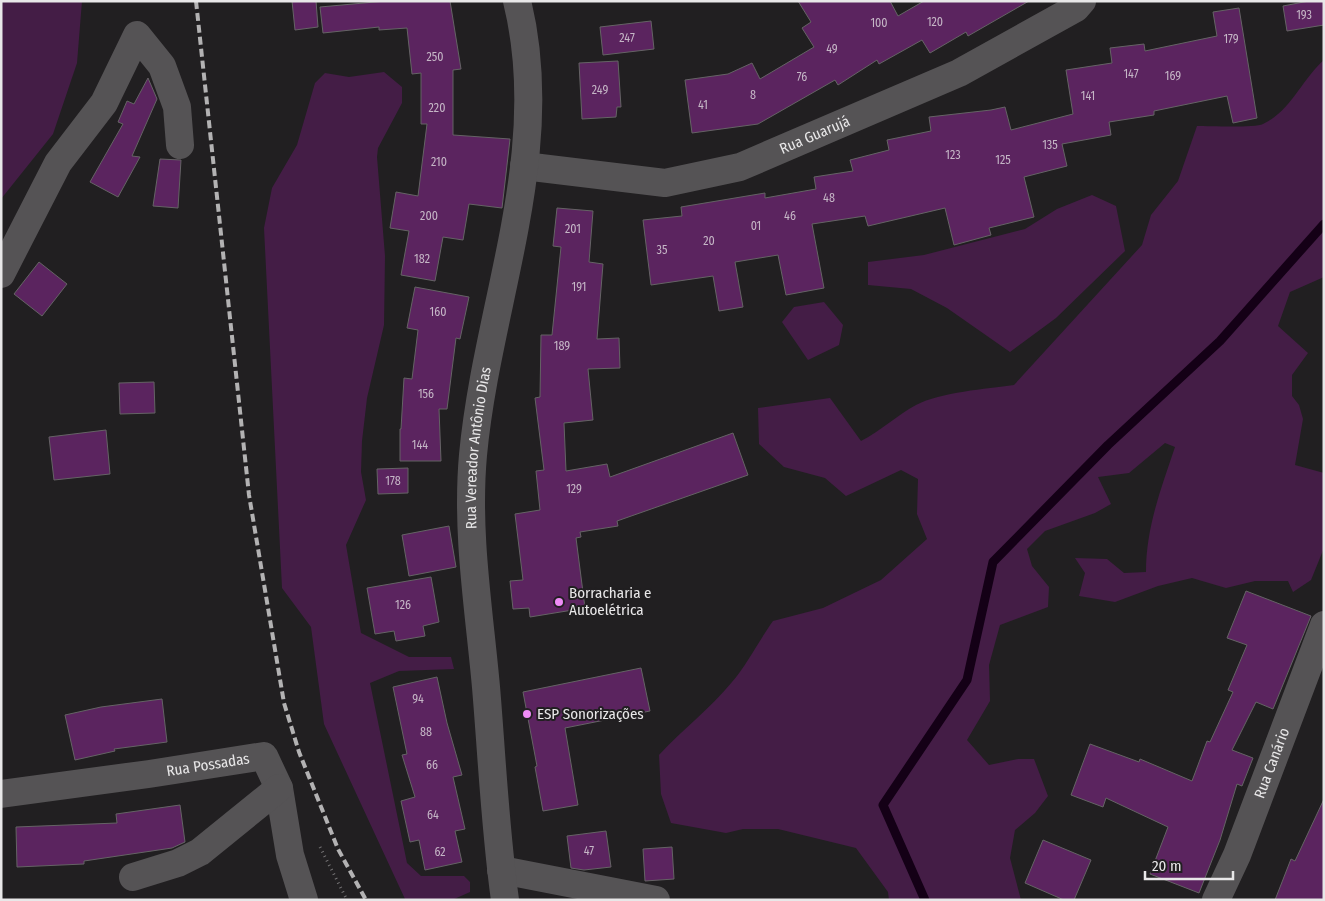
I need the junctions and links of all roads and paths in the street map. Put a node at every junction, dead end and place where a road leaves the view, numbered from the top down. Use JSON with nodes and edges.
{"nodes":[{"id":1,"x":517,"y":1,"type":"edge"},
{"id":2,"x":1082,"y":1,"type":"edge"},
{"id":3,"x":180,"y":146,"type":"dead end"},
{"id":4,"x":524,"y":166,"type":"junction"},
{"id":5,"x":1,"y":274,"type":"edge"},
{"id":6,"x":1324,"y":625,"type":"edge"},
{"id":7,"x":279,"y":788,"type":"junction"},
{"id":8,"x":1,"y":794,"type":"edge"},
{"id":9,"x":501,"y":870,"type":"junction"},
{"id":10,"x":133,"y":877,"type":"dead end"},
{"id":11,"x":304,"y":900,"type":"edge"},
{"id":12,"x":505,"y":900,"type":"edge"},
{"id":13,"x":656,"y":900,"type":"edge"},
{"id":14,"x":1216,"y":900,"type":"edge"}],
"edges":[{"from":1,"to":4,"type":"street","name":"Rua Vereador Antônio Dias"},
{"from":2,"to":4,"type":"street","name":"Rua Guarujá"},
{"from":3,"to":5,"type":"street"},
{"from":4,"to":9,"type":"street","name":"Rua Vereador Antônio Dias"},
{"from":6,"to":14,"type":"street","name":"Rua Canário"},
{"from":7,"to":8,"type":"street","name":"Rua Possadas"},
{"from":7,"to":10,"type":"street"},
{"from":7,"to":11,"type":"street","name":"Rua Possadas"},
{"from":9,"to":12,"type":"street","name":"Rua Vereador Antônio Dias"},
{"from":9,"to":13,"type":"street"}]}
